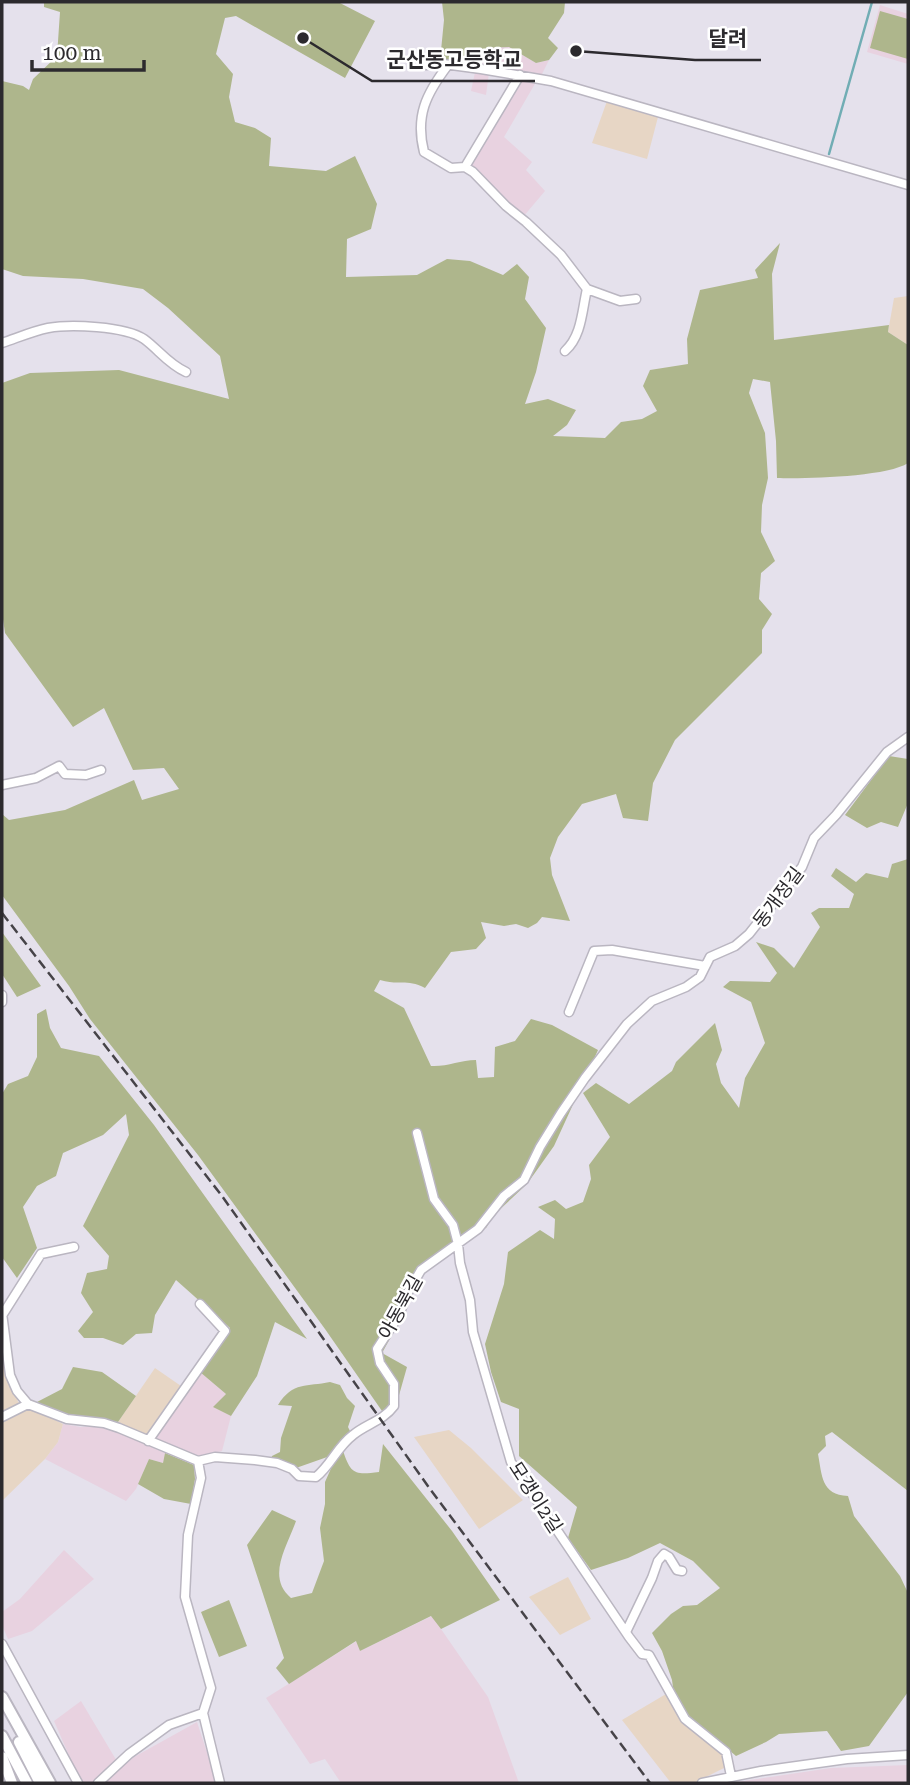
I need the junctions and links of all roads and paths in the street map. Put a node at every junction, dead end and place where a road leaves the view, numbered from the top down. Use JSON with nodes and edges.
{"nodes":[{"id":1,"x":427,"y":65,"type":"dead end"},
{"id":2,"x":448,"y":65,"type":"junction"},
{"id":3,"x":520,"y":75,"type":"junction"},
{"id":4,"x":465,"y":167,"type":"junction"},
{"id":5,"x":908,"y":185,"type":"edge"},
{"id":6,"x":587,"y":289,"type":"junction"},
{"id":7,"x":636,"y":299,"type":"dead end"},
{"id":8,"x":2,"y":343,"type":"edge"},
{"id":9,"x":565,"y":351,"type":"dead end"},
{"id":10,"x":186,"y":372,"type":"dead end"},
{"id":11,"x":908,"y":737,"type":"edge"},
{"id":12,"x":101,"y":770,"type":"dead end"},
{"id":13,"x":2,"y":785,"type":"edge"},
{"id":14,"x":705,"y":966,"type":"junction"},
{"id":15,"x":2,"y":995,"type":"edge"},
{"id":16,"x":2,"y":1002,"type":"edge"},
{"id":17,"x":569,"y":1012,"type":"dead end"},
{"id":18,"x":417,"y":1133,"type":"dead end"},
{"id":19,"x":458,"y":1244,"type":"junction"},
{"id":20,"x":74,"y":1247,"type":"dead end"},
{"id":21,"x":200,"y":1304,"type":"dead end"},
{"id":22,"x":2,"y":1313,"type":"edge"},
{"id":23,"x":28,"y":1404,"type":"junction"},
{"id":24,"x":2,"y":1417,"type":"edge"},
{"id":25,"x":148,"y":1441,"type":"junction"},
{"id":26,"x":198,"y":1461,"type":"junction"},
{"id":27,"x":681,"y":1571,"type":"dead end"},
{"id":28,"x":626,"y":1632,"type":"junction"},
{"id":29,"x":2,"y":1644,"type":"edge"},
{"id":30,"x":2,"y":1697,"type":"edge"},
{"id":31,"x":2,"y":1709,"type":"edge"},
{"id":32,"x":203,"y":1713,"type":"junction"},
{"id":33,"x":2,"y":1736,"type":"edge"},
{"id":34,"x":908,"y":1755,"type":"edge"},
{"id":35,"x":2,"y":1757,"type":"edge"},
{"id":36,"x":731,"y":1776,"type":"junction"},
{"id":37,"x":12,"y":1783,"type":"edge"},
{"id":38,"x":27,"y":1783,"type":"edge"},
{"id":39,"x":40,"y":1783,"type":"edge"},
{"id":40,"x":50,"y":1783,"type":"edge"},
{"id":41,"x":78,"y":1783,"type":"edge"},
{"id":42,"x":98,"y":1783,"type":"edge"},
{"id":43,"x":220,"y":1783,"type":"edge"},
{"id":44,"x":702,"y":1783,"type":"edge"}],
"edges":[{"from":1,"to":2,"type":"street"},
{"from":2,"to":3,"type":"street"},
{"from":2,"to":4,"type":"street"},
{"from":3,"to":4,"type":"street"},
{"from":3,"to":5,"type":"street"},
{"from":4,"to":6,"type":"street"},
{"from":6,"to":7,"type":"street"},
{"from":6,"to":9,"type":"street"},
{"from":8,"to":10,"type":"street"},
{"from":11,"to":14,"type":"street","name":"동개정길"},
{"from":12,"to":13,"type":"street"},
{"from":14,"to":17,"type":"street"},
{"from":14,"to":19,"type":"street","name":"동개정길"},
{"from":15,"to":16,"type":"street"},
{"from":18,"to":19,"type":"street","name":"모갱이2길"},
{"from":19,"to":26,"type":"street","name":"아동북길"},
{"from":19,"to":28,"type":"street","name":"모갱이2길"},
{"from":20,"to":22,"type":"street"},
{"from":21,"to":25,"type":"street"},
{"from":22,"to":23,"type":"street"},
{"from":23,"to":24,"type":"street"},
{"from":23,"to":25,"type":"street","name":"아동북길"},
{"from":25,"to":26,"type":"street","name":"아동북길"},
{"from":26,"to":32,"type":"street"},
{"from":27,"to":28,"type":"street"},
{"from":28,"to":36,"type":"street","name":"모갱이2길"},
{"from":29,"to":41,"type":"street"},
{"from":30,"to":40,"type":"highway"},
{"from":31,"to":39,"type":"highway"},
{"from":32,"to":42,"type":"street"},
{"from":32,"to":43,"type":"street"},
{"from":33,"to":38,"type":"highway"},
{"from":34,"to":36,"type":"street"},
{"from":35,"to":37,"type":"highway"},
{"from":36,"to":44,"type":"street"}]}
